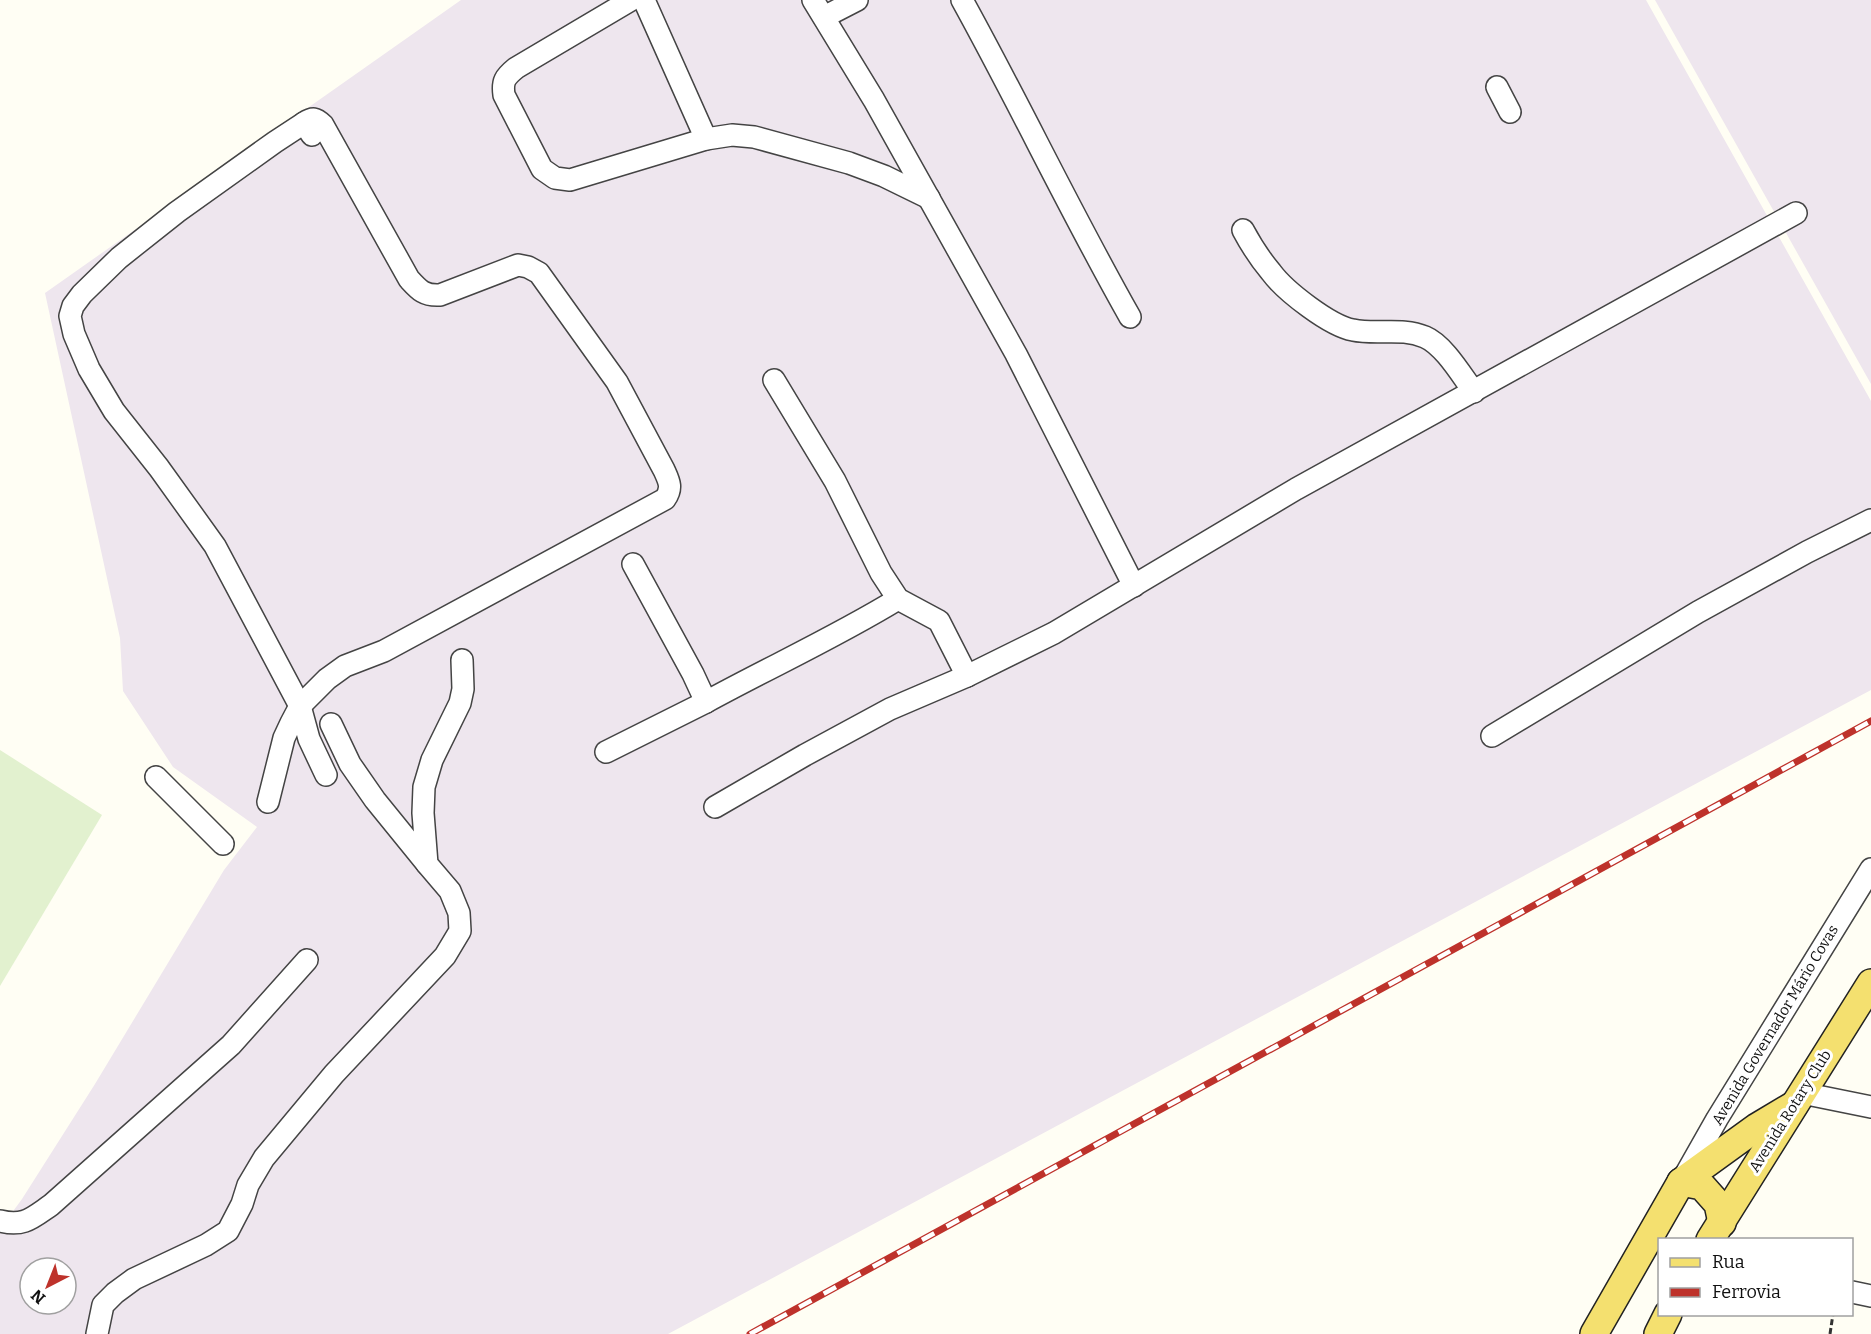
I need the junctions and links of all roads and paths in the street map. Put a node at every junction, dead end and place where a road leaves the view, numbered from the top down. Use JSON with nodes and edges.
{"nodes":[{"id":1,"x":631,"y":0,"type":"edge"},
{"id":2,"x":644,"y":0,"type":"edge"},
{"id":3,"x":857,"y":0,"type":"edge"},
{"id":4,"x":963,"y":0,"type":"edge"},
{"id":5,"x":818,"y":9,"type":"edge"},
{"id":6,"x":1497,"y":87,"type":"dead end"},
{"id":7,"x":1510,"y":112,"type":"dead end"},
{"id":8,"x":304,"y":123,"type":"junction"},
{"id":9,"x":706,"y":139,"type":"junction"},
{"id":10,"x":322,"y":151,"type":"dead end"},
{"id":11,"x":929,"y":198,"type":"junction"},
{"id":12,"x":1796,"y":213,"type":"dead end"},
{"id":13,"x":1243,"y":230,"type":"dead end"},
{"id":14,"x":1130,"y":317,"type":"dead end"},
{"id":15,"x":774,"y":380,"type":"dead end"},
{"id":16,"x":1474,"y":392,"type":"junction"},
{"id":17,"x":1871,"y":520,"type":"edge"},
{"id":18,"x":633,"y":564,"type":"dead end"},
{"id":19,"x":1134,"y":586,"type":"junction"},
{"id":20,"x":898,"y":599,"type":"junction"},
{"id":21,"x":462,"y":660,"type":"dead end"},
{"id":22,"x":967,"y":676,"type":"junction"},
{"id":23,"x":706,"y":702,"type":"junction"},
{"id":24,"x":300,"y":706,"type":"junction"},
{"id":25,"x":331,"y":724,"type":"dead end"},
{"id":26,"x":1492,"y":736,"type":"dead end"},
{"id":27,"x":606,"y":752,"type":"dead end"},
{"id":28,"x":326,"y":775,"type":"dead end"},
{"id":29,"x":156,"y":777,"type":"dead end"},
{"id":30,"x":268,"y":802,"type":"dead end"},
{"id":31,"x":715,"y":807,"type":"dead end"},
{"id":32,"x":223,"y":844,"type":"dead end"},
{"id":33,"x":426,"y":864,"type":"junction"},
{"id":34,"x":1871,"y":869,"type":"edge"},
{"id":35,"x":307,"y":960,"type":"dead end"},
{"id":36,"x":1871,"y":983,"type":"edge"},
{"id":37,"x":1798,"y":1099,"type":"junction"},
{"id":38,"x":1871,"y":1107,"type":"edge"},
{"id":39,"x":1681,"y":1182,"type":"junction"},
{"id":40,"x":0,"y":1221,"type":"edge"},
{"id":41,"x":1716,"y":1231,"type":"edge"},
{"id":42,"x":1650,"y":1251,"type":"edge"},
{"id":43,"x":1853,"y":1292,"type":"edge"},
{"id":44,"x":1871,"y":1296,"type":"edge"},
{"id":45,"x":1667,"y":1316,"type":"edge"},
{"id":46,"x":1833,"y":1316,"type":"edge"},
{"id":47,"x":97,"y":1334,"type":"edge"},
{"id":48,"x":1594,"y":1334,"type":"edge"},
{"id":49,"x":1658,"y":1334,"type":"edge"},
{"id":50,"x":1830,"y":1334,"type":"edge"}],
"edges":[{"from":1,"to":9,"type":"street"},
{"from":2,"to":9,"type":"street"},
{"from":3,"to":5,"type":"street"},
{"from":4,"to":14,"type":"street"},
{"from":5,"to":11,"type":"street"},
{"from":6,"to":7,"type":"street"},
{"from":8,"to":10,"type":"street"},
{"from":8,"to":24,"type":"street"},
{"from":8,"to":24,"type":"street"},
{"from":9,"to":11,"type":"street"},
{"from":11,"to":19,"type":"street"},
{"from":12,"to":16,"type":"street"},
{"from":13,"to":16,"type":"street"},
{"from":15,"to":20,"type":"street"},
{"from":16,"to":19,"type":"street"},
{"from":17,"to":26,"type":"street"},
{"from":18,"to":23,"type":"street"},
{"from":19,"to":22,"type":"street"},
{"from":20,"to":22,"type":"street"},
{"from":20,"to":23,"type":"street"},
{"from":21,"to":33,"type":"street"},
{"from":22,"to":31,"type":"street"},
{"from":23,"to":27,"type":"street"},
{"from":24,"to":28,"type":"street"},
{"from":24,"to":30,"type":"street"},
{"from":25,"to":33,"type":"street"},
{"from":29,"to":32,"type":"street"},
{"from":33,"to":47,"type":"street"},
{"from":34,"to":39,"type":"street","name":"Avenida Governador Mário Covas"},
{"from":35,"to":40,"type":"street"},
{"from":36,"to":37,"type":"main road","name":"Avenida Rotary Club"},
{"from":37,"to":38,"type":"street"},
{"from":37,"to":39,"type":"main road"},
{"from":37,"to":41,"type":"main road","name":"Avenida Rotary Club"},
{"from":39,"to":41,"type":"main road"},
{"from":39,"to":42,"type":"main road"},
{"from":42,"to":48,"type":"main road"},
{"from":43,"to":44,"type":"street"},
{"from":45,"to":49,"type":"main road"},
{"from":46,"to":50,"type":"path"}]}
